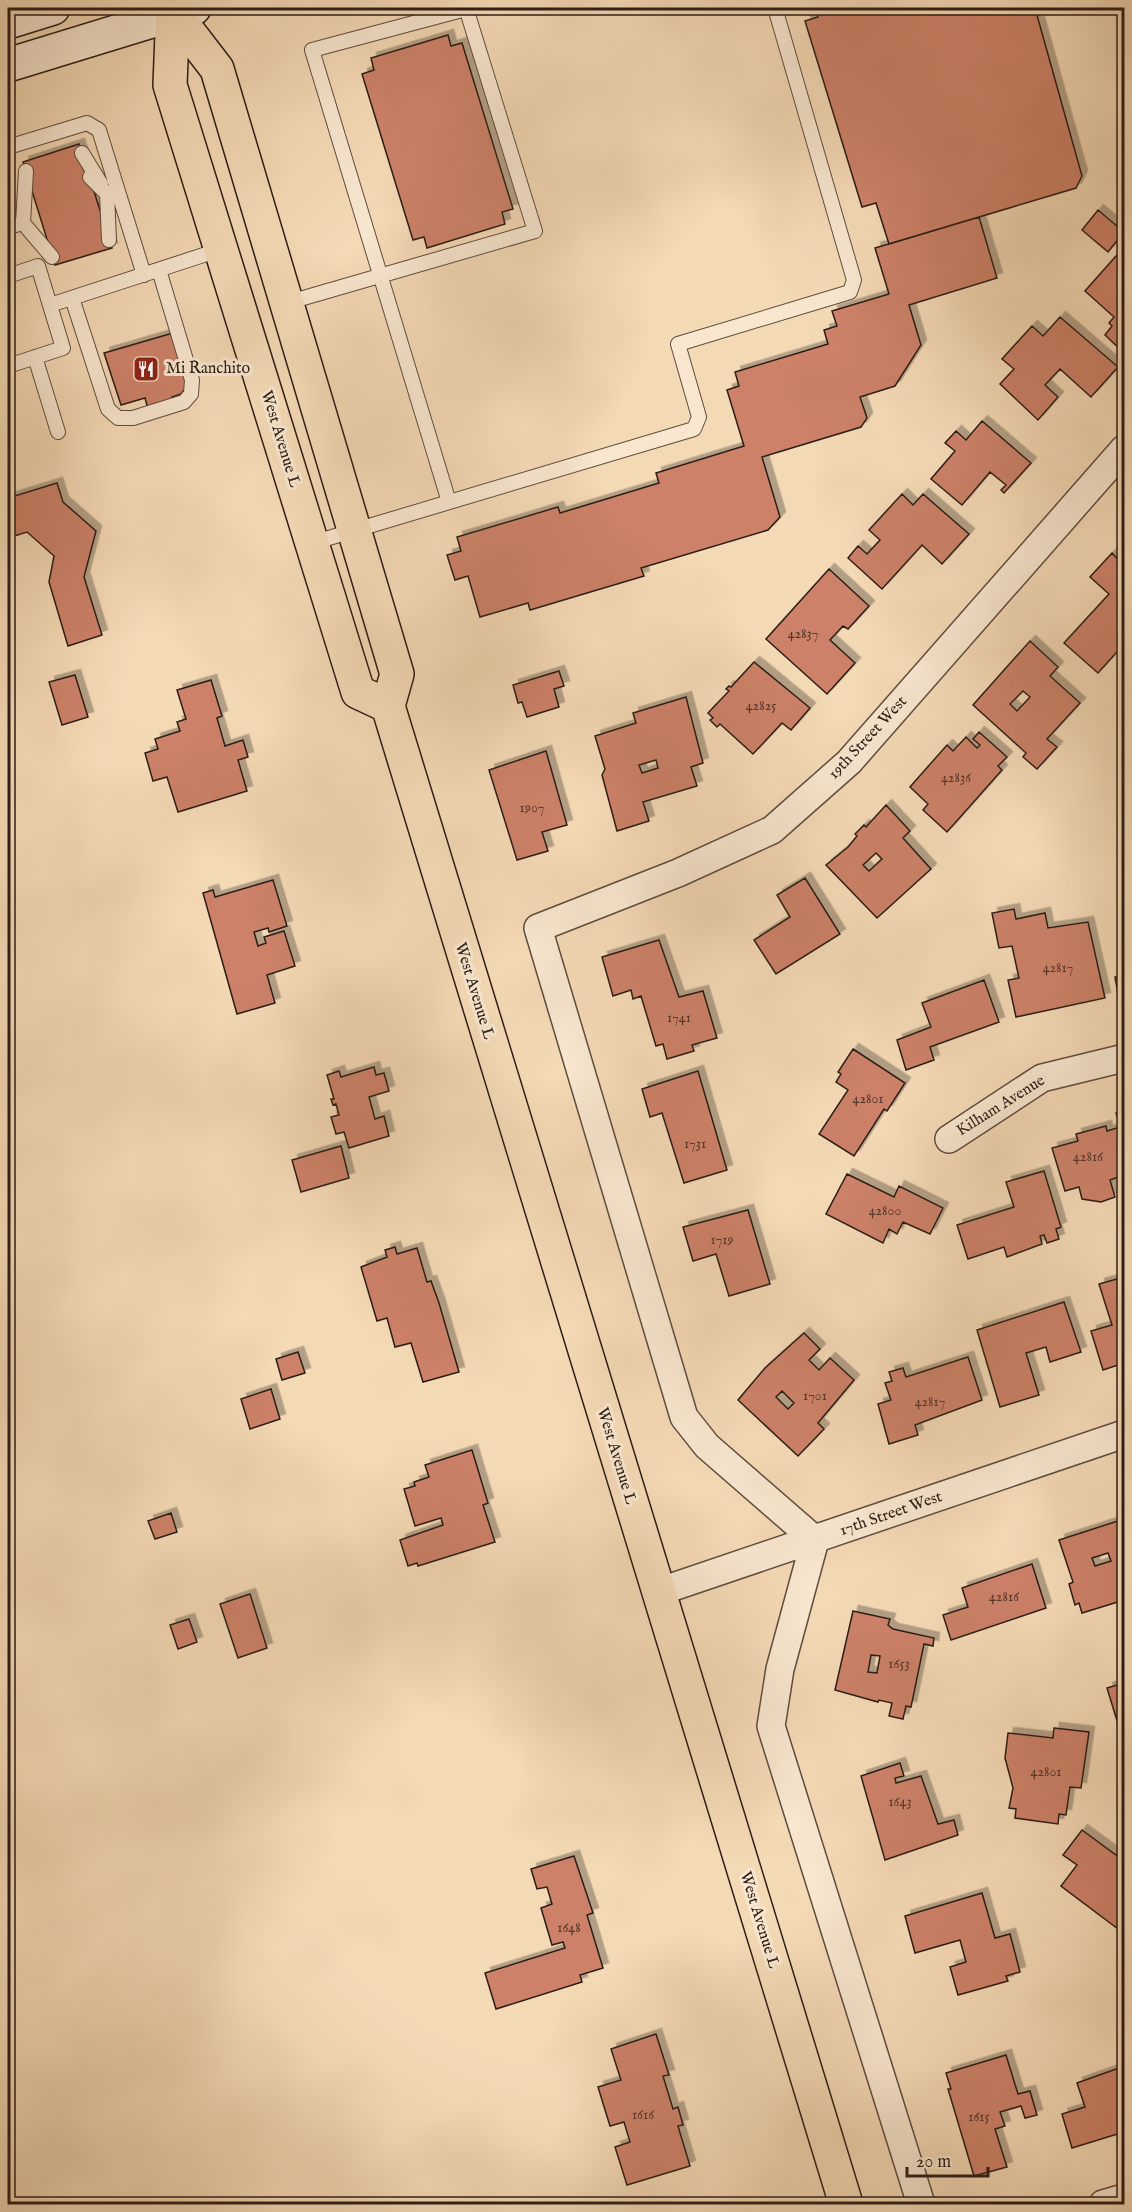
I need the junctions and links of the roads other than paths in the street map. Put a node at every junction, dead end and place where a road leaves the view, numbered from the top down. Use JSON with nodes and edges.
{"nodes":[{"id":1,"x":53,"y":8,"type":"edge"},
{"id":2,"x":466,"y":8,"type":"edge"},
{"id":3,"x":775,"y":8,"type":"edge"},
{"id":4,"x":180,"y":9,"type":"edge"},
{"id":5,"x":8,"y":22,"type":"edge"},
{"id":6,"x":8,"y":65,"type":"edge"},
{"id":7,"x":8,"y":147,"type":"edge"},
{"id":8,"x":82,"y":153,"type":"dead end"},
{"id":9,"x":26,"y":171,"type":"dead end"},
{"id":10,"x":90,"y":177,"type":"dead end"},
{"id":11,"x":113,"y":193,"type":"junction"},
{"id":12,"x":33,"y":195,"type":"dead end"},
{"id":13,"x":102,"y":216,"type":"dead end"},
{"id":14,"x":22,"y":223,"type":"junction"},
{"id":15,"x":8,"y":227,"type":"edge"},
{"id":16,"x":45,"y":234,"type":"dead end"},
{"id":17,"x":109,"y":240,"type":"dead end"},
{"id":18,"x":222,"y":249,"type":"junction"},
{"id":19,"x":52,"y":257,"type":"dead end"},
{"id":20,"x":159,"y":270,"type":"junction"},
{"id":21,"x":144,"y":275,"type":"junction"},
{"id":22,"x":8,"y":276,"type":"edge"},
{"id":23,"x":379,"y":276,"type":"junction"},
{"id":24,"x":72,"y":298,"type":"junction"},
{"id":25,"x":286,"y":303,"type":"junction"},
{"id":26,"x":50,"y":305,"type":"junction"},
{"id":27,"x":34,"y":357,"type":"junction"},
{"id":28,"x":8,"y":366,"type":"edge"},
{"id":29,"x":58,"y":432,"type":"dead end"},
{"id":30,"x":1125,"y":449,"type":"edge"},
{"id":31,"x":449,"y":502,"type":"junction"},
{"id":32,"x":354,"y":530,"type":"junction"},
{"id":33,"x":312,"y":543,"type":"junction"},
{"id":34,"x":388,"y":706,"type":"junction"},
{"id":35,"x":1125,"y":1058,"type":"edge"},
{"id":36,"x":949,"y":1139,"type":"dead end"},
{"id":37,"x":1125,"y":1434,"type":"edge"},
{"id":38,"x":815,"y":1540,"type":"junction"},
{"id":39,"x":658,"y":1592,"type":"junction"},
{"id":40,"x":1125,"y":2198,"type":"edge"},
{"id":41,"x":846,"y":2205,"type":"edge"},
{"id":42,"x":921,"y":2205,"type":"edge"},
{"id":43,"x":1103,"y":2205,"type":"edge"}],
"edges":[{"from":1,"to":5,"type":"main road"},
{"from":2,"to":23,"type":"lane"},
{"from":2,"to":23,"type":"lane"},
{"from":3,"to":31,"type":"lane"},
{"from":4,"to":6,"type":"main road"},
{"from":4,"to":18,"type":"main road","name":"West Avenue L"},
{"from":4,"to":25,"type":"main road"},
{"from":7,"to":11,"type":"lane"},
{"from":8,"to":11,"type":"lane"},
{"from":9,"to":14,"type":"lane"},
{"from":10,"to":11,"type":"lane"},
{"from":11,"to":13,"type":"lane"},
{"from":11,"to":17,"type":"lane"},
{"from":11,"to":21,"type":"lane"},
{"from":12,"to":14,"type":"lane"},
{"from":14,"to":15,"type":"lane"},
{"from":14,"to":16,"type":"lane"},
{"from":14,"to":19,"type":"lane"},
{"from":18,"to":20,"type":"lane"},
{"from":18,"to":33,"type":"main road","name":"West Avenue L"},
{"from":20,"to":21,"type":"lane"},
{"from":20,"to":24,"type":"lane"},
{"from":21,"to":24,"type":"lane"},
{"from":22,"to":26,"type":"lane"},
{"from":23,"to":25,"type":"lane"},
{"from":23,"to":31,"type":"lane"},
{"from":24,"to":26,"type":"lane"},
{"from":25,"to":32,"type":"main road"},
{"from":26,"to":27,"type":"lane"},
{"from":27,"to":28,"type":"lane"},
{"from":27,"to":29,"type":"lane"},
{"from":30,"to":38,"type":"street","name":"19th Street West"},
{"from":31,"to":32,"type":"lane"},
{"from":32,"to":33,"type":"lane"},
{"from":32,"to":34,"type":"main road"},
{"from":33,"to":34,"type":"main road","name":"West Avenue L"},
{"from":34,"to":39,"type":"main road","name":"West Avenue L"},
{"from":35,"to":36,"type":"street","name":"Kilham Avenue"},
{"from":37,"to":38,"type":"street","name":"17th Street West"},
{"from":38,"to":39,"type":"street","name":"17th Street West"},
{"from":38,"to":42,"type":"street"},
{"from":39,"to":41,"type":"main road","name":"West Avenue L"},
{"from":40,"to":43,"type":"street"}]}
